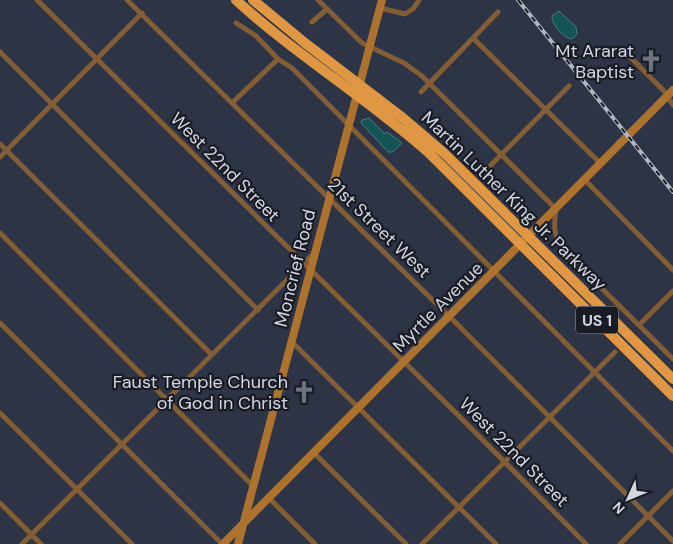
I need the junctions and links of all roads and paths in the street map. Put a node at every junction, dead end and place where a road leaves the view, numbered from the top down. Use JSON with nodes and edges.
{"nodes":[{"id":1,"x":37,"y":0,"type":"edge"},
{"id":2,"x":127,"y":0,"type":"edge"},
{"id":3,"x":236,"y":0,"type":"edge"},
{"id":4,"x":252,"y":0,"type":"edge"},
{"id":5,"x":258,"y":0,"type":"edge"},
{"id":6,"x":318,"y":0,"type":"edge"},
{"id":7,"x":419,"y":0,"type":"edge"},
{"id":8,"x":381,"y":4,"type":"edge"},
{"id":9,"x":327,"y":9,"type":"junction"},
{"id":10,"x":498,"y":12,"type":"dead end"},
{"id":11,"x":142,"y":13,"type":"junction"},
{"id":12,"x":312,"y":22,"type":"dead end"},
{"id":13,"x":236,"y":24,"type":"dead end"},
{"id":14,"x":289,"y":30,"type":"junction"},
{"id":15,"x":473,"y":38,"type":"junction"},
{"id":16,"x":369,"y":47,"type":"junction"},
{"id":17,"x":623,"y":50,"type":"dead end"},
{"id":18,"x":0,"y":52,"type":"edge"},
{"id":19,"x":97,"y":59,"type":"junction"},
{"id":20,"x":278,"y":59,"type":"junction"},
{"id":21,"x":430,"y":83,"type":"junction"},
{"id":22,"x":569,"y":86,"type":"dead end"},
{"id":23,"x":358,"y":90,"type":"junction"},
{"id":24,"x":421,"y":92,"type":"dead end"},
{"id":25,"x":670,"y":93,"type":"edge"},
{"id":26,"x":232,"y":103,"type":"junction"},
{"id":27,"x":52,"y":105,"type":"junction"},
{"id":28,"x":673,"y":105,"type":"edge"},
{"id":29,"x":546,"y":109,"type":"junction"},
{"id":30,"x":348,"y":124,"type":"junction"},
{"id":31,"x":0,"y":144,"type":"edge"},
{"id":32,"x":7,"y":150,"type":"junction"},
{"id":33,"x":501,"y":154,"type":"junction"},
{"id":34,"x":0,"y":157,"type":"edge"},
{"id":35,"x":601,"y":164,"type":"junction"},
{"id":36,"x":486,"y":170,"type":"dead end"},
{"id":37,"x":585,"y":180,"type":"junction"},
{"id":38,"x":328,"y":198,"type":"junction"},
{"id":39,"x":556,"y":209,"type":"junction"},
{"id":40,"x":0,"y":233,"type":"edge"},
{"id":41,"x":526,"y":240,"type":"junction"},
{"id":42,"x":307,"y":267,"type":"junction"},
{"id":43,"x":673,"y":270,"type":"edge"},
{"id":44,"x":494,"y":271,"type":"junction"},
{"id":45,"x":673,"y":291,"type":"edge"},
{"id":46,"x":258,"y":310,"type":"junction"},
{"id":47,"x":449,"y":316,"type":"junction"},
{"id":48,"x":0,"y":323,"type":"edge"},
{"id":49,"x":639,"y":325,"type":"junction"},
{"id":50,"x":291,"y":341,"type":"junction"},
{"id":51,"x":615,"y":352,"type":"dead end"},
{"id":52,"x":212,"y":355,"type":"junction"},
{"id":53,"x":673,"y":359,"type":"edge"},
{"id":54,"x":404,"y":362,"type":"junction"},
{"id":55,"x":594,"y":372,"type":"junction"},
{"id":56,"x":673,"y":379,"type":"edge"},
{"id":57,"x":673,"y":396,"type":"edge"},
{"id":58,"x":168,"y":400,"type":"junction"},
{"id":59,"x":359,"y":407,"type":"junction"},
{"id":60,"x":0,"y":413,"type":"edge"},
{"id":61,"x":549,"y":416,"type":"junction"},
{"id":62,"x":122,"y":445,"type":"junction"},
{"id":63,"x":673,"y":451,"type":"edge"},
{"id":64,"x":314,"y":453,"type":"junction"},
{"id":65,"x":504,"y":462,"type":"junction"},
{"id":66,"x":253,"y":486,"type":"junction"},
{"id":67,"x":77,"y":490,"type":"junction"},
{"id":68,"x":673,"y":491,"type":"edge"},
{"id":69,"x":269,"y":498,"type":"junction"},
{"id":70,"x":0,"y":504,"type":"edge"},
{"id":71,"x":459,"y":507,"type":"junction"},
{"id":72,"x":648,"y":516,"type":"junction"},
{"id":73,"x":243,"y":524,"type":"junction"},
{"id":74,"x":31,"y":535,"type":"junction"},
{"id":75,"x":673,"y":541,"type":"edge"},
{"id":76,"x":22,"y":544,"type":"edge"},
{"id":77,"x":41,"y":544,"type":"edge"},
{"id":78,"x":132,"y":544,"type":"edge"},
{"id":79,"x":222,"y":544,"type":"edge"},
{"id":80,"x":238,"y":544,"type":"edge"},
{"id":81,"x":315,"y":544,"type":"edge"},
{"id":82,"x":406,"y":544,"type":"edge"},
{"id":83,"x":422,"y":544,"type":"edge"},
{"id":84,"x":496,"y":544,"type":"edge"},
{"id":85,"x":586,"y":544,"type":"edge"},
{"id":86,"x":620,"y":544,"type":"edge"}],
"edges":[{"from":1,"to":19,"type":"street","name":"West 22nd Street"},
{"from":2,"to":11,"type":"street","name":"21st Street West"},
{"from":3,"to":23,"type":"highway","name":"Martin Luther King Jr. Parkway","number":"US 1"},
{"from":4,"to":14,"type":"highway","name":"Martin Luther King Jr. Parkway","number":"US 1"},
{"from":5,"to":14,"type":"highway"},
{"from":6,"to":9,"type":"street"},
{"from":7,"to":8,"type":"street"},
{"from":8,"to":16,"type":"main road","name":"Moncrief Road"},
{"from":9,"to":12,"type":"street"},
{"from":9,"to":16,"type":"street"},
{"from":10,"to":15,"type":"street"},
{"from":11,"to":19,"type":"street"},
{"from":11,"to":26,"type":"street","name":"21st Street West"},
{"from":13,"to":20,"type":"street"},
{"from":14,"to":23,"type":"highway","name":"Martin Luther King Jr. Parkway","number":"US 1"},
{"from":15,"to":21,"type":"street"},
{"from":15,"to":29,"type":"street"},
{"from":16,"to":21,"type":"street"},
{"from":16,"to":23,"type":"main road","name":"Moncrief Road"},
{"from":17,"to":25,"type":"street"},
{"from":18,"to":27,"type":"street"},
{"from":19,"to":27,"type":"street"},
{"from":19,"to":42,"type":"street","name":"West 22nd Street"},
{"from":20,"to":26,"type":"street"},
{"from":20,"to":30,"type":"street"},
{"from":21,"to":24,"type":"street"},
{"from":21,"to":33,"type":"street"},
{"from":22,"to":29,"type":"street"},
{"from":23,"to":30,"type":"main road","name":"Moncrief Road"},
{"from":23,"to":41,"type":"highway","name":"Martin Luther King Jr. Parkway","number":"US 1"},
{"from":25,"to":28,"type":"street"},
{"from":25,"to":35,"type":"main road","name":"Myrtle Avenue"},
{"from":26,"to":38,"type":"street","name":"21st Street West"},
{"from":27,"to":32,"type":"street"},
{"from":27,"to":46,"type":"street"},
{"from":29,"to":33,"type":"street"},
{"from":29,"to":35,"type":"street"},
{"from":30,"to":38,"type":"main road","name":"Moncrief Road"},
{"from":30,"to":44,"type":"street"},
{"from":31,"to":32,"type":"street"},
{"from":32,"to":34,"type":"street"},
{"from":32,"to":52,"type":"street"},
{"from":33,"to":36,"type":"street"},
{"from":33,"to":39,"type":"street"},
{"from":35,"to":37,"type":"main road","name":"Myrtle Avenue"},
{"from":37,"to":39,"type":"main road","name":"Myrtle Avenue"},
{"from":37,"to":43,"type":"street"},
{"from":38,"to":42,"type":"main road","name":"Moncrief Road"},
{"from":38,"to":47,"type":"street","name":"21st Street West"},
{"from":39,"to":41,"type":"main road","name":"Myrtle Avenue"},
{"from":39,"to":49,"type":"street"},
{"from":40,"to":58,"type":"street"},
{"from":41,"to":44,"type":"main road","name":"Myrtle Avenue"},
{"from":41,"to":56,"type":"highway","name":"Martin Luther King Jr. Parkway","number":"US 1"},
{"from":41,"to":57,"type":"highway","name":"Martin Luther King Jr. Parkway","number":"US 1"},
{"from":42,"to":46,"type":"street"},
{"from":42,"to":50,"type":"main road","name":"Moncrief Road"},
{"from":42,"to":54,"type":"street","name":"West 22nd Street"},
{"from":44,"to":47,"type":"main road","name":"Myrtle Avenue"},
{"from":44,"to":55,"type":"street"},
{"from":45,"to":49,"type":"street"},
{"from":46,"to":52,"type":"street"},
{"from":47,"to":54,"type":"main road","name":"Myrtle Avenue"},
{"from":47,"to":61,"type":"street","name":"21st Street West"},
{"from":48,"to":62,"type":"street"},
{"from":49,"to":53,"type":"street"},
{"from":50,"to":59,"type":"street"},
{"from":50,"to":66,"type":"main road","name":"Moncrief Road"},
{"from":51,"to":55,"type":"street"},
{"from":52,"to":58,"type":"street"},
{"from":54,"to":59,"type":"main road","name":"Myrtle Avenue"},
{"from":54,"to":65,"type":"street","name":"West 22nd Street"},
{"from":55,"to":61,"type":"street"},
{"from":55,"to":63,"type":"street"},
{"from":58,"to":62,"type":"street"},
{"from":58,"to":66,"type":"street"},
{"from":59,"to":64,"type":"main road","name":"Myrtle Avenue"},
{"from":59,"to":71,"type":"street"},
{"from":60,"to":67,"type":"street"},
{"from":61,"to":65,"type":"street"},
{"from":61,"to":72,"type":"street","name":"21st Street West"},
{"from":62,"to":67,"type":"street"},
{"from":62,"to":79,"type":"street"},
{"from":64,"to":69,"type":"main road","name":"Myrtle Avenue"},
{"from":64,"to":82,"type":"street"},
{"from":65,"to":71,"type":"street"},
{"from":65,"to":85,"type":"street","name":"West 22nd Street"},
{"from":66,"to":73,"type":"main road","name":"Moncrief Road"},
{"from":67,"to":74,"type":"street"},
{"from":67,"to":78,"type":"street"},
{"from":68,"to":72,"type":"street"},
{"from":69,"to":73,"type":"main road","name":"Myrtle Avenue"},
{"from":69,"to":81,"type":"street"},
{"from":70,"to":74,"type":"street"},
{"from":71,"to":83,"type":"street"},
{"from":71,"to":84,"type":"street"},
{"from":72,"to":75,"type":"street","name":"21st Street West"},
{"from":72,"to":86,"type":"street"},
{"from":73,"to":79,"type":"main road","name":"Myrtle Avenue"},
{"from":73,"to":80,"type":"main road","name":"Moncrief Road"},
{"from":74,"to":76,"type":"street"},
{"from":74,"to":77,"type":"street"}]}
